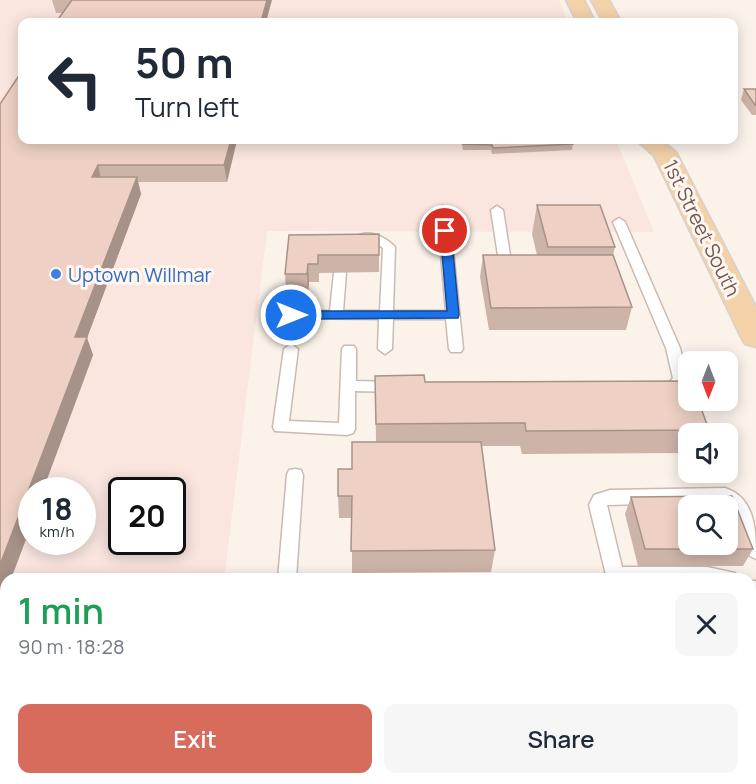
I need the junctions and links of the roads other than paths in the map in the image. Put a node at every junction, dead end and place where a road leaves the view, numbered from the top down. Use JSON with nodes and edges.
{"nodes":[{"id":1,"x":575,"y":0,"type":"edge"},
{"id":2,"x":600,"y":0,"type":"edge"},
{"id":3,"x":584,"y":18,"type":"edge"},
{"id":4,"x":610,"y":18,"type":"edge"},
{"id":5,"x":660,"y":144,"type":"edge"},
{"id":6,"x":443,"y":210,"type":"dead end"},
{"id":7,"x":497,"y":210,"type":"dead end"},
{"id":8,"x":619,"y":222,"type":"dead end"},
{"id":9,"x":344,"y":238,"type":"edge"},
{"id":10,"x":506,"y":268,"type":"edge"},
{"id":11,"x":340,"y":273,"type":"edge"},
{"id":12,"x":294,"y":292,"type":"edge"},
{"id":13,"x":336,"y":315,"type":"junction"},
{"id":14,"x":386,"y":315,"type":"junction"},
{"id":15,"x":453,"y":315,"type":"junction"},
{"id":16,"x":756,"y":337,"type":"edge"},
{"id":17,"x":291,"y":350,"type":"dead end"},
{"id":18,"x":350,"y":350,"type":"dead end"},
{"id":19,"x":385,"y":350,"type":"dead end"},
{"id":20,"x":456,"y":350,"type":"dead end"},
{"id":21,"x":348,"y":386,"type":"junction"},
{"id":22,"x":406,"y":387,"type":"edge"},
{"id":23,"x":650,"y":388,"type":"edge"},
{"id":24,"x":295,"y":475,"type":"dead end"},
{"id":25,"x":756,"y":551,"type":"edge"},
{"id":26,"x":287,"y":573,"type":"edge"},
{"id":27,"x":614,"y":573,"type":"edge"}],
"edges":[{"from":1,"to":3,"type":"main road"},
{"from":2,"to":4,"type":"main road"},
{"from":5,"to":16,"type":"main road","name":"1st Street South"},
{"from":6,"to":15,"type":"lane"},
{"from":7,"to":10,"type":"lane"},
{"from":8,"to":23,"type":"lane"},
{"from":9,"to":14,"type":"lane"},
{"from":11,"to":13,"type":"lane"},
{"from":12,"to":13,"type":"lane"},
{"from":13,"to":14,"type":"lane"},
{"from":14,"to":15,"type":"lane"},
{"from":14,"to":19,"type":"lane"},
{"from":15,"to":20,"type":"lane"},
{"from":17,"to":21,"type":"lane"},
{"from":18,"to":21,"type":"lane"},
{"from":21,"to":22,"type":"lane"},
{"from":24,"to":26,"type":"lane"},
{"from":25,"to":27,"type":"lane"}]}
